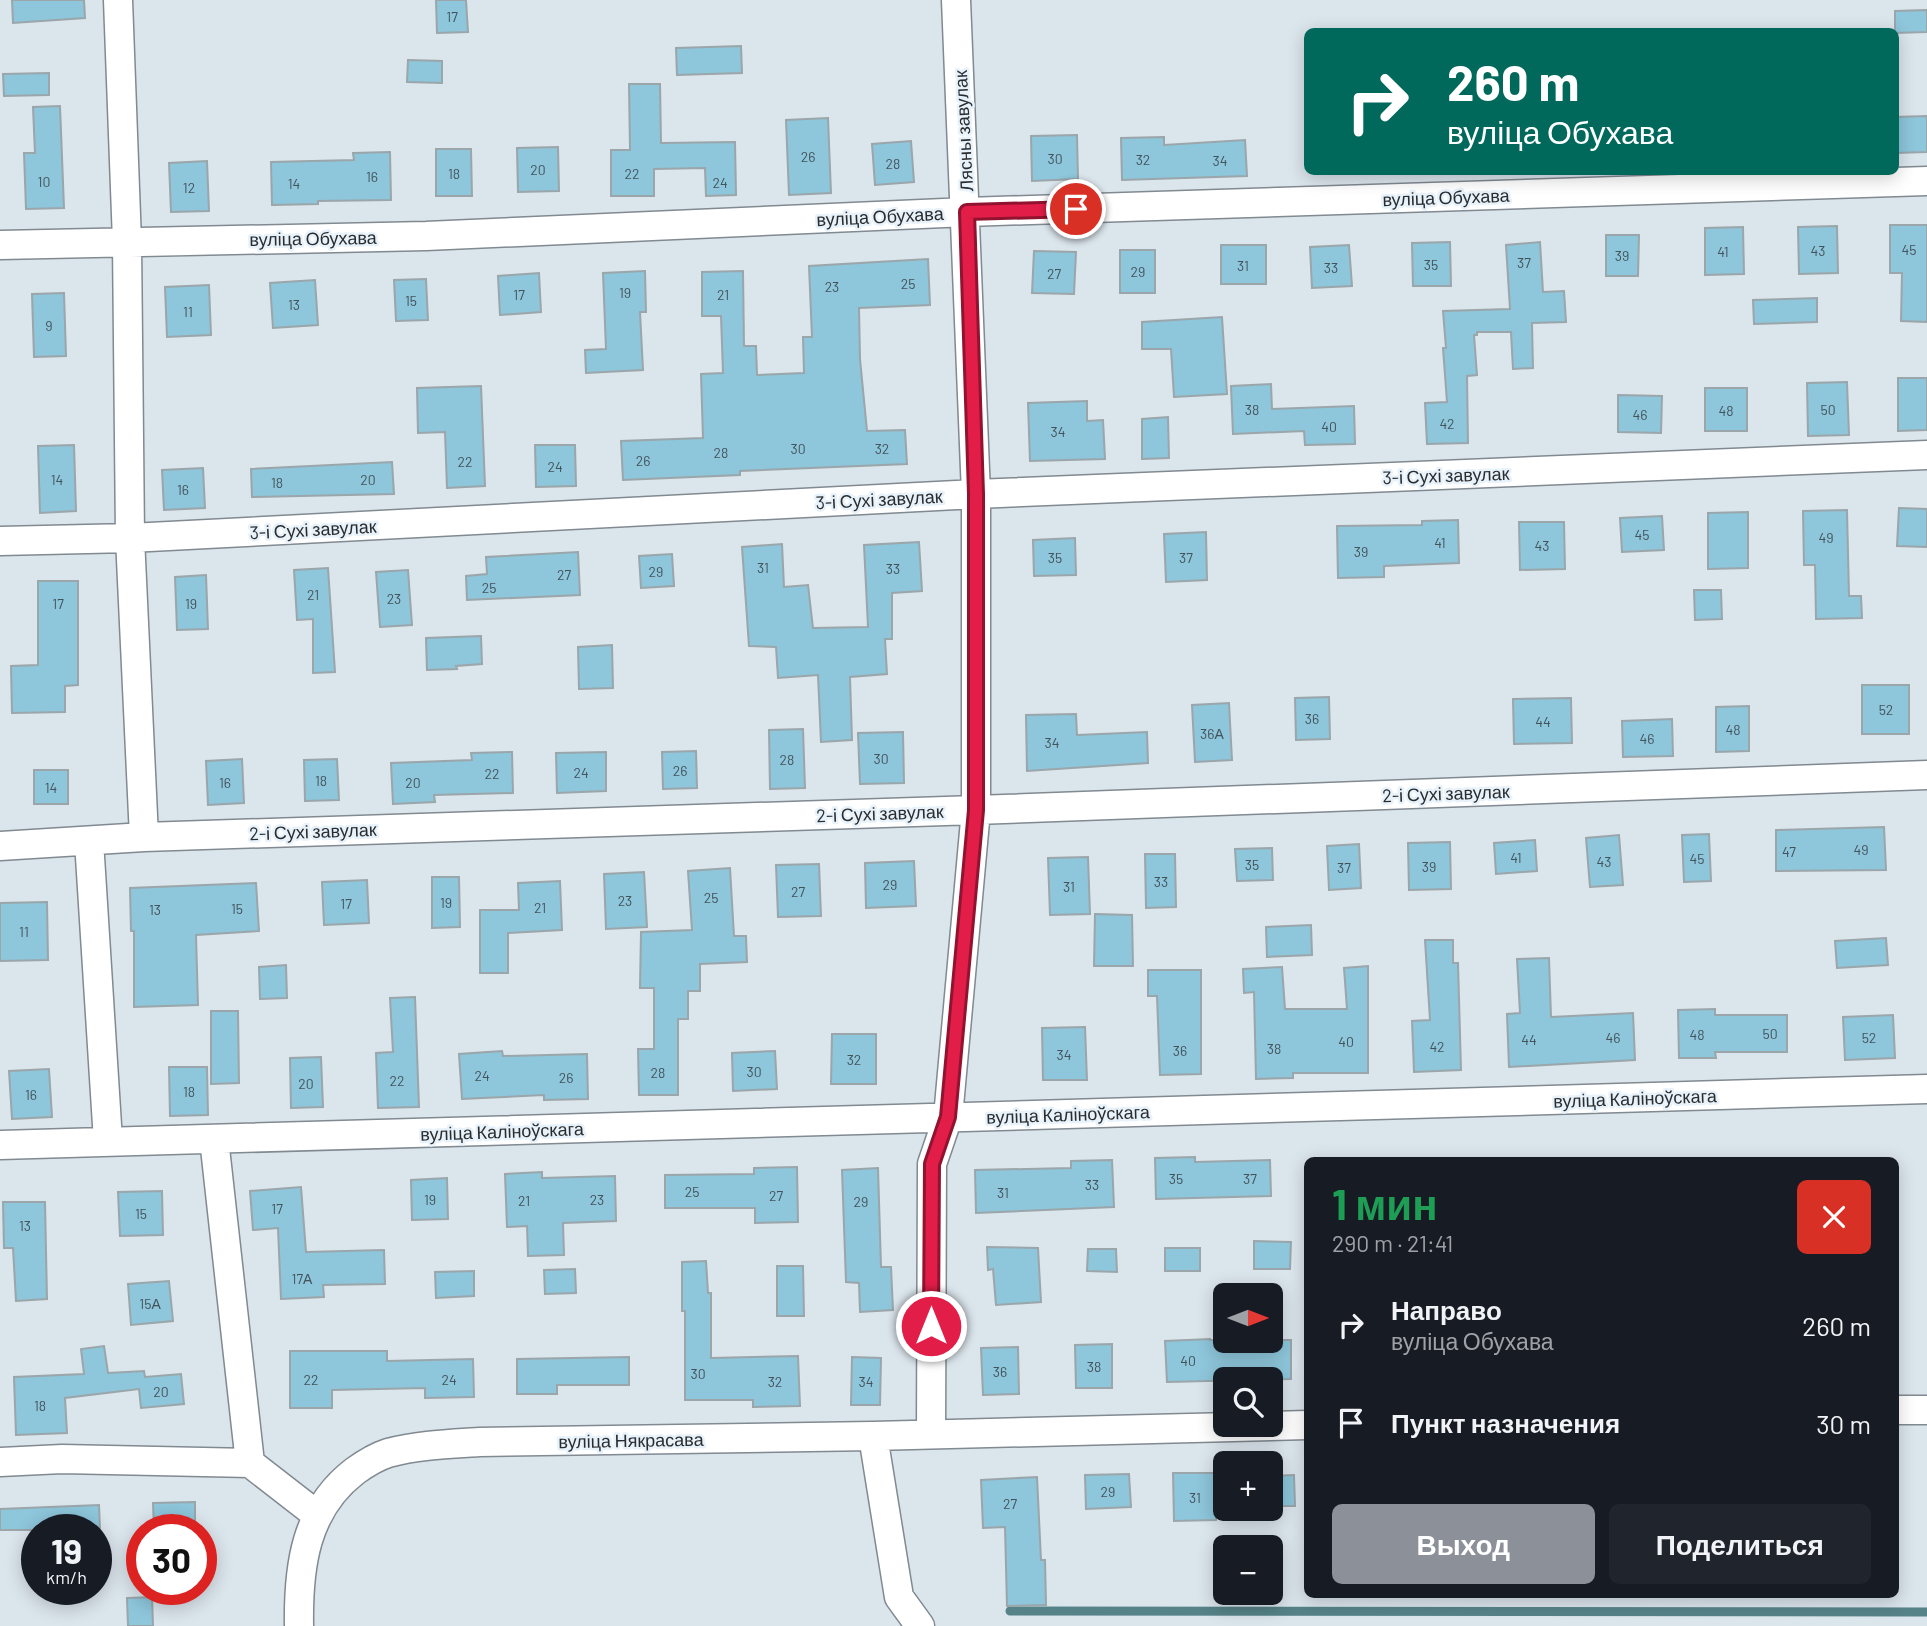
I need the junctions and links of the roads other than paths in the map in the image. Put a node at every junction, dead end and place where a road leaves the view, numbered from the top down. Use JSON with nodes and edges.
{"nodes":[{"id":1,"x":118,"y":0,"type":"edge"},
{"id":2,"x":956,"y":0,"type":"edge"},
{"id":3,"x":1927,"y":181,"type":"edge"},
{"id":4,"x":967,"y":212,"type":"junction"},
{"id":5,"x":127,"y":242,"type":"junction"},
{"id":6,"x":0,"y":245,"type":"edge"},
{"id":7,"x":1927,"y":455,"type":"edge"},
{"id":8,"x":976,"y":494,"type":"junction"},
{"id":9,"x":130,"y":538,"type":"junction"},
{"id":10,"x":0,"y":541,"type":"edge"},
{"id":11,"x":1927,"y":775,"type":"edge"},
{"id":12,"x":976,"y":810,"type":"junction"},
{"id":13,"x":144,"y":837,"type":"junction"},
{"id":14,"x":89,"y":841,"type":"junction"},
{"id":15,"x":0,"y":846,"type":"edge"},
{"id":16,"x":1927,"y":1089,"type":"edge"},
{"id":17,"x":948,"y":1117,"type":"junction"},
{"id":18,"x":214,"y":1139,"type":"junction"},
{"id":19,"x":108,"y":1141,"type":"junction"},
{"id":20,"x":0,"y":1145,"type":"edge"},
{"id":21,"x":1927,"y":1409,"type":"edge"},
{"id":22,"x":1899,"y":1410,"type":"edge"},
{"id":23,"x":1304,"y":1425,"type":"edge"},
{"id":24,"x":931,"y":1434,"type":"junction"},
{"id":25,"x":873,"y":1436,"type":"junction"},
{"id":26,"x":0,"y":1462,"type":"edge"},
{"id":27,"x":250,"y":1463,"type":"junction"},
{"id":28,"x":317,"y":1515,"type":"junction"},
{"id":29,"x":299,"y":1626,"type":"edge"},
{"id":30,"x":920,"y":1626,"type":"edge"}],
"edges":[{"from":1,"to":5,"type":"street"},
{"from":2,"to":4,"type":"street","name":"Лясны завулак"},
{"from":3,"to":4,"type":"street","name":"вуліца Обухава"},
{"from":4,"to":5,"type":"street","name":"вуліца Обухава"},
{"from":4,"to":8,"type":"street","name":"Лясны завулак"},
{"from":5,"to":6,"type":"street","name":"вуліца Обухава"},
{"from":5,"to":9,"type":"street"},
{"from":7,"to":8,"type":"street","name":"3-і Сухі завулак"},
{"from":8,"to":9,"type":"street","name":"3-і Сухі завулак"},
{"from":8,"to":12,"type":"street","name":"Лясны завулак"},
{"from":9,"to":10,"type":"street","name":"3-і Сухі завулак"},
{"from":9,"to":13,"type":"street"},
{"from":11,"to":12,"type":"street","name":"2-і Сухі завулак"},
{"from":12,"to":13,"type":"street","name":"2-і Сухі завулак"},
{"from":12,"to":17,"type":"street","name":"Лясны завулак"},
{"from":13,"to":14,"type":"street","name":"2-і Сухі завулак"},
{"from":14,"to":15,"type":"street","name":"2-і Сухі завулак"},
{"from":14,"to":19,"type":"street"},
{"from":16,"to":17,"type":"street","name":"вуліца Каліноўскага"},
{"from":17,"to":18,"type":"street","name":"вуліца Каліноўскага"},
{"from":17,"to":24,"type":"street","name":"Лясны завулак"},
{"from":18,"to":19,"type":"street","name":"вуліца Каліноўскага"},
{"from":18,"to":27,"type":"street"},
{"from":19,"to":20,"type":"street","name":"вуліца Каліноўскага"},
{"from":21,"to":22,"type":"street"},
{"from":23,"to":24,"type":"street","name":"вуліца Някрасава"},
{"from":24,"to":25,"type":"street","name":"вуліца Някрасава"},
{"from":25,"to":28,"type":"street","name":"вуліца Някрасава"},
{"from":25,"to":30,"type":"street"},
{"from":26,"to":27,"type":"street"},
{"from":27,"to":28,"type":"street"},
{"from":28,"to":29,"type":"street","name":"вуліца Някрасава"}]}
